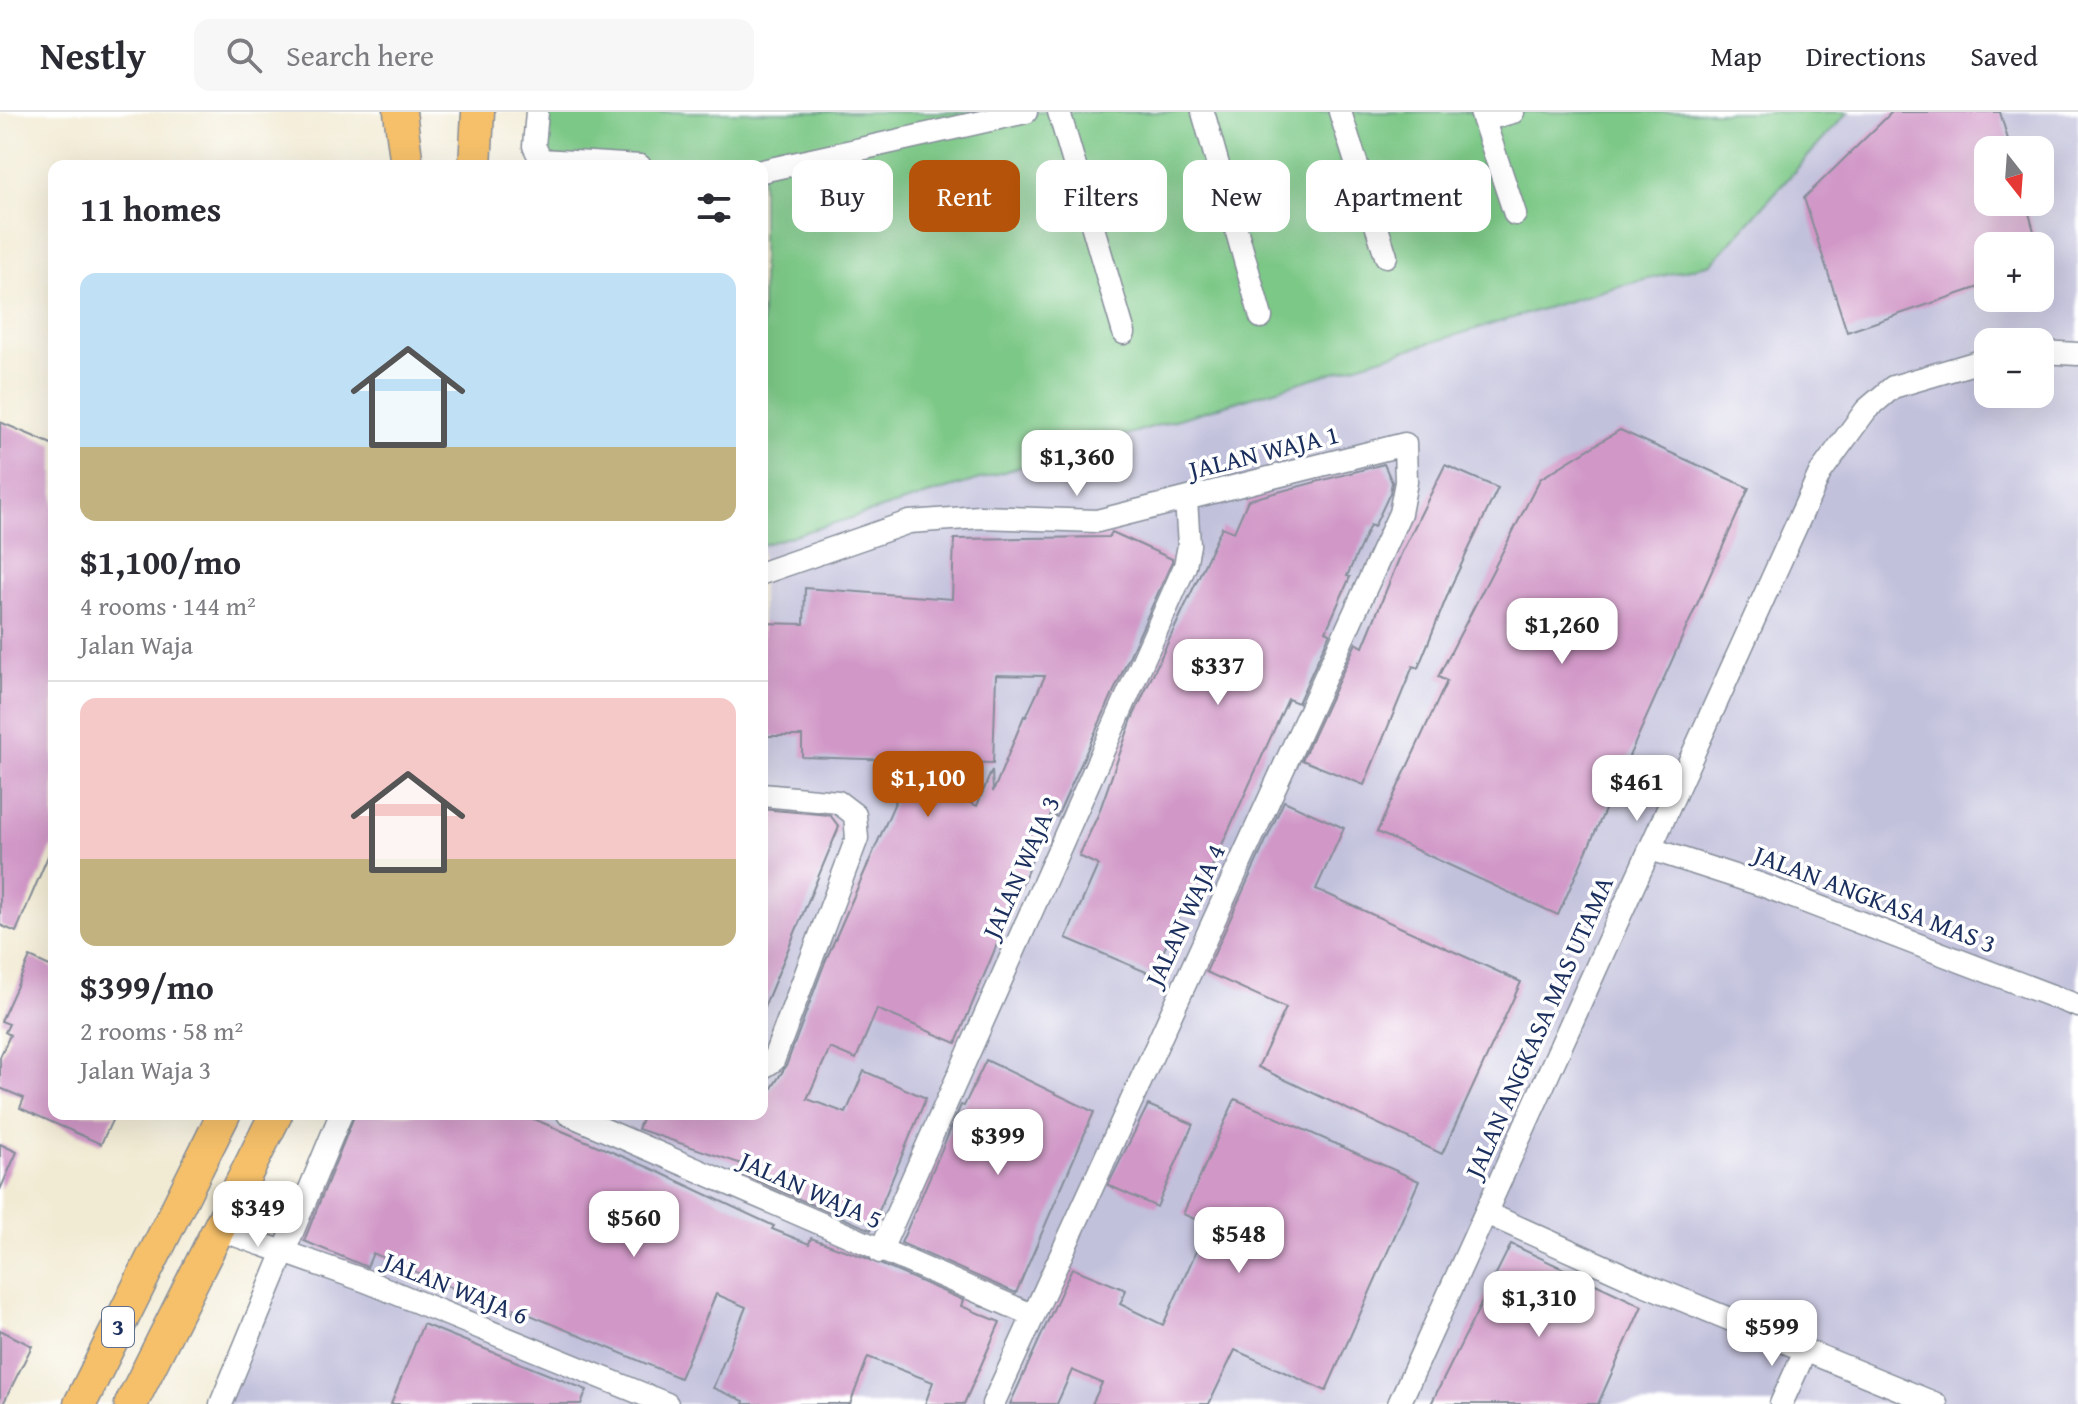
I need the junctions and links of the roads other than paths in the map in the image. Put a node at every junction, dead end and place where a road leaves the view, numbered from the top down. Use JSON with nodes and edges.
{"nodes":[{"id":1,"x":400,"y":112,"type":"edge"},
{"id":2,"x":478,"y":112,"type":"edge"},
{"id":3,"x":537,"y":112,"type":"edge"},
{"id":4,"x":1026,"y":112,"type":"edge"},
{"id":5,"x":1059,"y":112,"type":"edge"},
{"id":6,"x":1203,"y":112,"type":"edge"},
{"id":7,"x":1340,"y":112,"type":"edge"},
{"id":8,"x":1513,"y":112,"type":"edge"},
{"id":9,"x":1482,"y":116,"type":"edge"},
{"id":10,"x":406,"y":160,"type":"edge"},
{"id":11,"x":475,"y":160,"type":"edge"},
{"id":12,"x":541,"y":160,"type":"edge"},
{"id":13,"x":768,"y":170,"type":"edge"},
{"id":14,"x":1515,"y":214,"type":"dead end"},
{"id":15,"x":1386,"y":256,"type":"dead end"},
{"id":16,"x":1261,"y":317,"type":"dead end"},
{"id":17,"x":1124,"y":333,"type":"dead end"},
{"id":18,"x":2054,"y":353,"type":"edge"},
{"id":19,"x":2078,"y":354,"type":"edge"},
{"id":20,"x":1974,"y":363,"type":"edge"},
{"id":21,"x":1405,"y":444,"type":"joint"},
{"id":22,"x":1186,"y":500,"type":"junction"},
{"id":23,"x":768,"y":571,"type":"edge"},
{"id":24,"x":768,"y":796,"type":"edge"},
{"id":25,"x":1651,"y":849,"type":"junction"},
{"id":26,"x":2078,"y":1006,"type":"edge"},
{"id":27,"x":768,"y":1064,"type":"edge"},
{"id":28,"x":221,"y":1120,"type":"edge"},
{"id":29,"x":273,"y":1120,"type":"edge"},
{"id":30,"x":338,"y":1120,"type":"edge"},
{"id":31,"x":582,"y":1120,"type":"edge"},
{"id":32,"x":1486,"y":1213,"type":"junction"},
{"id":33,"x":221,"y":1230,"type":"junction"},
{"id":34,"x":282,"y":1251,"type":"junction"},
{"id":35,"x":880,"y":1252,"type":"junction"},
{"id":36,"x":1032,"y":1315,"type":"junction"},
{"id":37,"x":1805,"y":1351,"type":"junction"},
{"id":38,"x":80,"y":1404,"type":"edge"},
{"id":39,"x":131,"y":1404,"type":"edge"},
{"id":40,"x":221,"y":1404,"type":"edge"},
{"id":41,"x":667,"y":1404,"type":"edge"},
{"id":42,"x":993,"y":1404,"type":"edge"},
{"id":43,"x":1399,"y":1404,"type":"edge"},
{"id":44,"x":1781,"y":1404,"type":"edge"},
{"id":45,"x":1936,"y":1404,"type":"edge"}],
"edges":[{"from":1,"to":10,"type":"highway"},
{"from":2,"to":11,"type":"highway"},
{"from":3,"to":12,"type":"street"},
{"from":4,"to":13,"type":"street"},
{"from":5,"to":17,"type":"street"},
{"from":6,"to":16,"type":"street"},
{"from":7,"to":15,"type":"street"},
{"from":8,"to":9,"type":"street"},
{"from":9,"to":14,"type":"street"},
{"from":18,"to":19,"type":"street"},
{"from":20,"to":25,"type":"street","name":"JALAN ANGKASA MAS UTAMA"},
{"from":21,"to":22,"type":"street","name":"JALAN WAJA 1"},
{"from":21,"to":36,"type":"street","name":"JALAN WAJA 4"},
{"from":22,"to":23,"type":"street","name":"JALAN WAJA 1"},
{"from":22,"to":35,"type":"street","name":"JALAN WAJA 3"},
{"from":24,"to":27,"type":"street"},
{"from":25,"to":26,"type":"street","name":"JALAN ANGKASA MAS 3"},
{"from":25,"to":32,"type":"street","name":"JALAN ANGKASA MAS UTAMA"},
{"from":28,"to":38,"type":"highway","number":"3"},
{"from":29,"to":33,"type":"highway","number":"3"},
{"from":30,"to":34,"type":"street"},
{"from":31,"to":35,"type":"street","name":"JALAN WAJA 5"},
{"from":32,"to":37,"type":"street"},
{"from":32,"to":43,"type":"street","name":"JALAN ANGKASA MAS UTAMA"},
{"from":33,"to":34,"type":"street","name":"JALAN WAJA 6"},
{"from":33,"to":39,"type":"highway","number":"3"},
{"from":34,"to":40,"type":"street"},
{"from":34,"to":41,"type":"street","name":"JALAN WAJA 6"},
{"from":35,"to":36,"type":"street","name":"JALAN WAJA 5"},
{"from":36,"to":42,"type":"street","name":"JALAN WAJA 4"},
{"from":37,"to":44,"type":"street"},
{"from":37,"to":45,"type":"street"}]}
